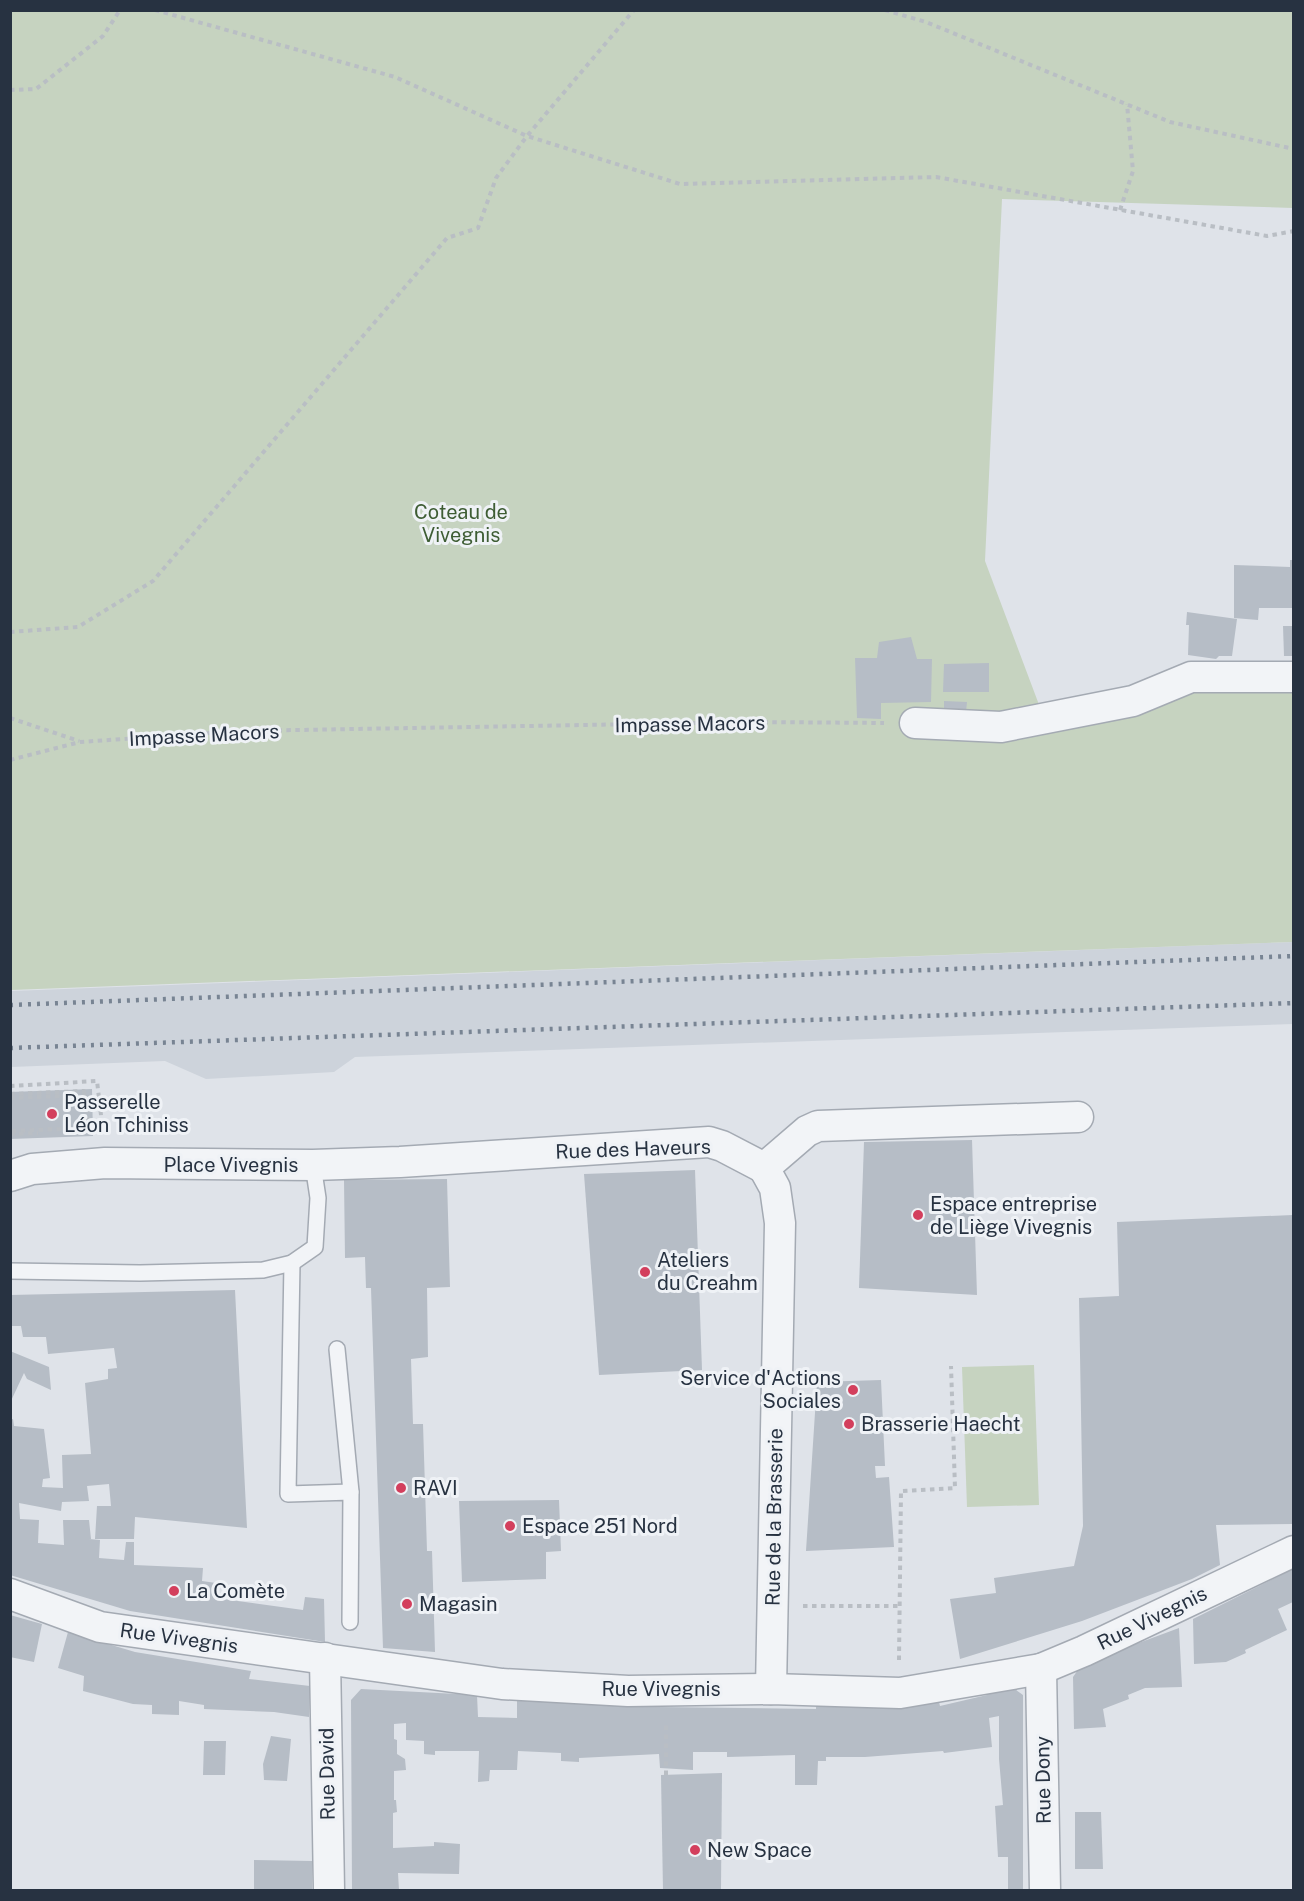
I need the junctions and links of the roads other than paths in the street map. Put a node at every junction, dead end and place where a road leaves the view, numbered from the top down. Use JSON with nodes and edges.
{"nodes":[{"id":1,"x":1293,"y":677,"type":"edge"},
{"id":2,"x":915,"y":723,"type":"road end"},
{"id":3,"x":1078,"y":1117,"type":"dead end"},
{"id":4,"x":313,"y":1165,"type":"junction"},
{"id":5,"x":764,"y":1168,"type":"junction"},
{"id":6,"x":10,"y":1176,"type":"edge"},
{"id":7,"x":292,"y":1263,"type":"junction"},
{"id":8,"x":10,"y":1271,"type":"edge"},
{"id":9,"x":337,"y":1349,"type":"dead end"},
{"id":10,"x":351,"y":1492,"type":"junction"},
{"id":11,"x":1293,"y":1551,"type":"edge"},
{"id":12,"x":10,"y":1594,"type":"edge"},
{"id":13,"x":350,"y":1622,"type":"dead end"},
{"id":14,"x":325,"y":1658,"type":"junction"},
{"id":15,"x":1041,"y":1669,"type":"junction"},
{"id":16,"x":771,"y":1689,"type":"junction"},
{"id":17,"x":328,"y":1890,"type":"edge"},
{"id":18,"x":1045,"y":1890,"type":"edge"}],
"edges":[{"from":1,"to":2,"type":"street"},
{"from":3,"to":5,"type":"street"},
{"from":4,"to":5,"type":"street","name":"Rue des Haveurs"},
{"from":4,"to":6,"type":"street","name":"Place Vivegnis"},
{"from":4,"to":7,"type":"lane","name":"Place Vivegnis"},
{"from":5,"to":16,"type":"street","name":"Rue de la Brasserie"},
{"from":7,"to":8,"type":"lane","name":"Place Vivegnis"},
{"from":7,"to":10,"type":"lane"},
{"from":9,"to":10,"type":"lane"},
{"from":10,"to":13,"type":"lane"},
{"from":11,"to":15,"type":"street","name":"Rue Vivegnis"},
{"from":12,"to":14,"type":"street","name":"Rue Vivegnis"},
{"from":14,"to":16,"type":"street","name":"Rue Vivegnis"},
{"from":14,"to":17,"type":"street","name":"Rue David"},
{"from":15,"to":16,"type":"street","name":"Rue Vivegnis"},
{"from":15,"to":18,"type":"street","name":"Rue Dony"}]}
